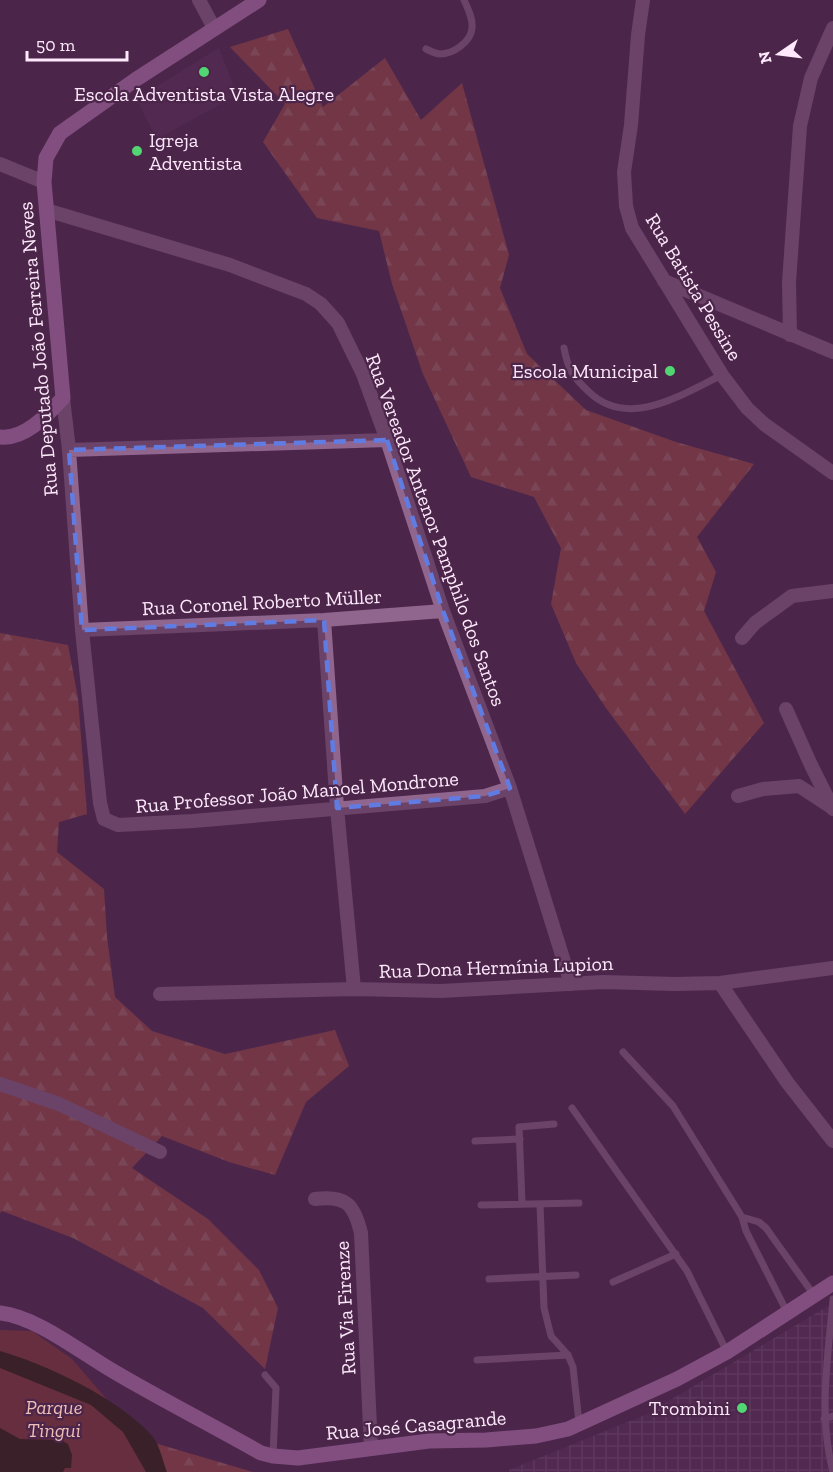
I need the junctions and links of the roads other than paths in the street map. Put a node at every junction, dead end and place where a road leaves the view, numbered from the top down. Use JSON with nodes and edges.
{"nodes":[{"id":1,"x":199,"y":0,"type":"edge"},
{"id":2,"x":259,"y":0,"type":"edge"},
{"id":3,"x":464,"y":0,"type":"edge"},
{"id":4,"x":643,"y":0,"type":"edge"},
{"id":5,"x":214,"y":28,"type":"junction"},
{"id":6,"x":833,"y":28,"type":"edge"},
{"id":7,"x":426,"y":49,"type":"dead end"},
{"id":8,"x":0,"y":164,"type":"edge"},
{"id":9,"x":44,"y":182,"type":"junction"},
{"id":10,"x":46,"y":210,"type":"junction"},
{"id":11,"x":664,"y":281,"type":"junction"},
{"id":12,"x":790,"y":335,"type":"junction"},
{"id":13,"x":564,"y":348,"type":"dead end"},
{"id":14,"x":833,"y":352,"type":"edge"},
{"id":15,"x":722,"y":375,"type":"junction"},
{"id":16,"x":63,"y":398,"type":"junction"},
{"id":17,"x":0,"y":437,"type":"edge"},
{"id":18,"x":387,"y":440,"type":"junction"},
{"id":19,"x":69,"y":450,"type":"junction"},
{"id":20,"x":833,"y":473,"type":"edge"},
{"id":21,"x":833,"y":591,"type":"edge"},
{"id":22,"x":443,"y":611,"type":"junction"},
{"id":23,"x":324,"y":620,"type":"junction"},
{"id":24,"x":82,"y":630,"type":"junction"},
{"id":25,"x":742,"y":638,"type":"dead end"},
{"id":26,"x":786,"y":709,"type":"dead end"},
{"id":27,"x":510,"y":788,"type":"junction"},
{"id":28,"x":738,"y":796,"type":"dead end"},
{"id":29,"x":100,"y":803,"type":"joint"},
{"id":30,"x":337,"y":808,"type":"junction"},
{"id":31,"x":833,"y":808,"type":"edge"},
{"id":32,"x":833,"y":968,"type":"edge"},
{"id":33,"x":720,"y":983,"type":"junction"},
{"id":34,"x":571,"y":984,"type":"junction"},
{"id":35,"x":354,"y":989,"type":"junction"},
{"id":36,"x":160,"y":994,"type":"dead end"},
{"id":37,"x":623,"y":1052,"type":"dead end"},
{"id":38,"x":0,"y":1084,"type":"edge"},
{"id":39,"x":572,"y":1108,"type":"dead end"},
{"id":40,"x":554,"y":1124,"type":"dead end"},
{"id":41,"x":520,"y":1139,"type":"junction"},
{"id":42,"x":476,"y":1141,"type":"dead end"},
{"id":43,"x":833,"y":1141,"type":"edge"},
{"id":44,"x":160,"y":1152,"type":"dead end"},
{"id":45,"x":315,"y":1199,"type":"dead end"},
{"id":46,"x":522,"y":1203,"type":"junction"},
{"id":47,"x":540,"y":1203,"type":"junction"},
{"id":48,"x":579,"y":1203,"type":"dead end"},
{"id":49,"x":482,"y":1205,"type":"dead end"},
{"id":50,"x":742,"y":1217,"type":"junction"},
{"id":51,"x":675,"y":1254,"type":"junction"},
{"id":52,"x":576,"y":1275,"type":"dead end"},
{"id":53,"x":543,"y":1276,"type":"junction"},
{"id":54,"x":489,"y":1279,"type":"dead end"},
{"id":55,"x":613,"y":1282,"type":"dead end"},
{"id":56,"x":833,"y":1283,"type":"edge"},
{"id":57,"x":814,"y":1295,"type":"junction"},
{"id":58,"x":833,"y":1299,"type":"edge"},
{"id":59,"x":0,"y":1313,"type":"edge"},
{"id":60,"x":787,"y":1313,"type":"junction"},
{"id":61,"x":728,"y":1352,"type":"junction"},
{"id":62,"x":568,"y":1355,"type":"junction"},
{"id":63,"x":477,"y":1360,"type":"dead end"},
{"id":64,"x":265,"y":1375,"type":"dead end"},
{"id":65,"x":833,"y":1416,"type":"edge"},
{"id":66,"x":824,"y":1419,"type":"junction"},
{"id":67,"x":579,"y":1425,"type":"junction"},
{"id":68,"x":371,"y":1449,"type":"junction"},
{"id":69,"x":273,"y":1456,"type":"junction"},
{"id":70,"x":833,"y":1472,"type":"edge"}],
"edges":[{"from":1,"to":5,"type":"street"},
{"from":2,"to":5,"type":"street","name":"Rua Deputado João Ferreira Neves"},
{"from":3,"to":7,"type":"lane"},
{"from":4,"to":11,"type":"street","name":"Rua Batista Pessine"},
{"from":5,"to":9,"type":"street","name":"Rua Deputado João Ferreira Neves"},
{"from":6,"to":12,"type":"street"},
{"from":8,"to":9,"type":"street"},
{"from":9,"to":10,"type":"street","name":"Rua Deputado João Ferreira Neves"},
{"from":10,"to":16,"type":"street","name":"Rua Deputado João Ferreira Neves"},
{"from":10,"to":18,"type":"street","name":"Rua Vereador Antenor Pamphilo dos Santos"},
{"from":11,"to":12,"type":"street"},
{"from":11,"to":15,"type":"street","name":"Rua Batista Pessine"},
{"from":12,"to":14,"type":"street"},
{"from":13,"to":15,"type":"lane"},
{"from":15,"to":20,"type":"street","name":"Rua Batista Pessine"},
{"from":16,"to":17,"type":"street"},
{"from":16,"to":19,"type":"street","name":"Rua Deputado João Ferreira Neves"},
{"from":18,"to":19,"type":"street"},
{"from":18,"to":22,"type":"street","name":"Rua Vereador Antenor Pamphilo dos Santos"},
{"from":19,"to":24,"type":"street","name":"Rua Deputado João Ferreira Neves"},
{"from":21,"to":25,"type":"street"},
{"from":22,"to":23,"type":"street","name":"Rua Coronel Roberto Müller"},
{"from":22,"to":27,"type":"street","name":"Rua Vereador Antenor Pamphilo dos Santos"},
{"from":23,"to":24,"type":"street","name":"Rua Coronel Roberto Müller"},
{"from":23,"to":30,"type":"street"},
{"from":24,"to":29,"type":"street","name":"Rua Deputado João Ferreira Neves"},
{"from":26,"to":31,"type":"street"},
{"from":27,"to":30,"type":"street","name":"Rua Professor João Manoel Mondrone"},
{"from":27,"to":34,"type":"street","name":"Rua Vereador Antenor Pamphilo dos Santos"},
{"from":28,"to":31,"type":"street"},
{"from":29,"to":30,"type":"street","name":"Rua Professor João Manoel Mondrone"},
{"from":30,"to":35,"type":"street"},
{"from":32,"to":33,"type":"street","name":"Rua Dona Hermínia Lupion"},
{"from":33,"to":34,"type":"street","name":"Rua Dona Hermínia Lupion"},
{"from":33,"to":43,"type":"street"},
{"from":34,"to":35,"type":"street","name":"Rua Dona Hermínia Lupion"},
{"from":35,"to":36,"type":"street","name":"Rua Dona Hermínia Lupion"},
{"from":37,"to":50,"type":"lane"},
{"from":38,"to":44,"type":"street"},
{"from":39,"to":51,"type":"lane"},
{"from":40,"to":41,"type":"lane"},
{"from":41,"to":42,"type":"lane"},
{"from":41,"to":46,"type":"lane"},
{"from":45,"to":68,"type":"street","name":"Rua Via Firenze"},
{"from":46,"to":47,"type":"lane"},
{"from":46,"to":49,"type":"lane"},
{"from":47,"to":48,"type":"lane"},
{"from":47,"to":53,"type":"lane"},
{"from":50,"to":57,"type":"lane"},
{"from":50,"to":60,"type":"lane"},
{"from":51,"to":55,"type":"lane"},
{"from":51,"to":61,"type":"lane"},
{"from":52,"to":53,"type":"lane"},
{"from":53,"to":54,"type":"lane"},
{"from":53,"to":62,"type":"lane"},
{"from":56,"to":57,"type":"street","name":"Rua José Casagrande"},
{"from":57,"to":60,"type":"street","name":"Rua José Casagrande"},
{"from":58,"to":66,"type":"lane"},
{"from":59,"to":69,"type":"street","name":"Rua José Casagrande"},
{"from":60,"to":61,"type":"street","name":"Rua José Casagrande"},
{"from":61,"to":67,"type":"street","name":"Rua José Casagrande"},
{"from":62,"to":63,"type":"lane"},
{"from":62,"to":67,"type":"lane"},
{"from":64,"to":69,"type":"lane"},
{"from":65,"to":66,"type":"lane"},
{"from":66,"to":70,"type":"lane"},
{"from":67,"to":68,"type":"street","name":"Rua José Casagrande"},
{"from":68,"to":69,"type":"street","name":"Rua José Casagrande"}]}
